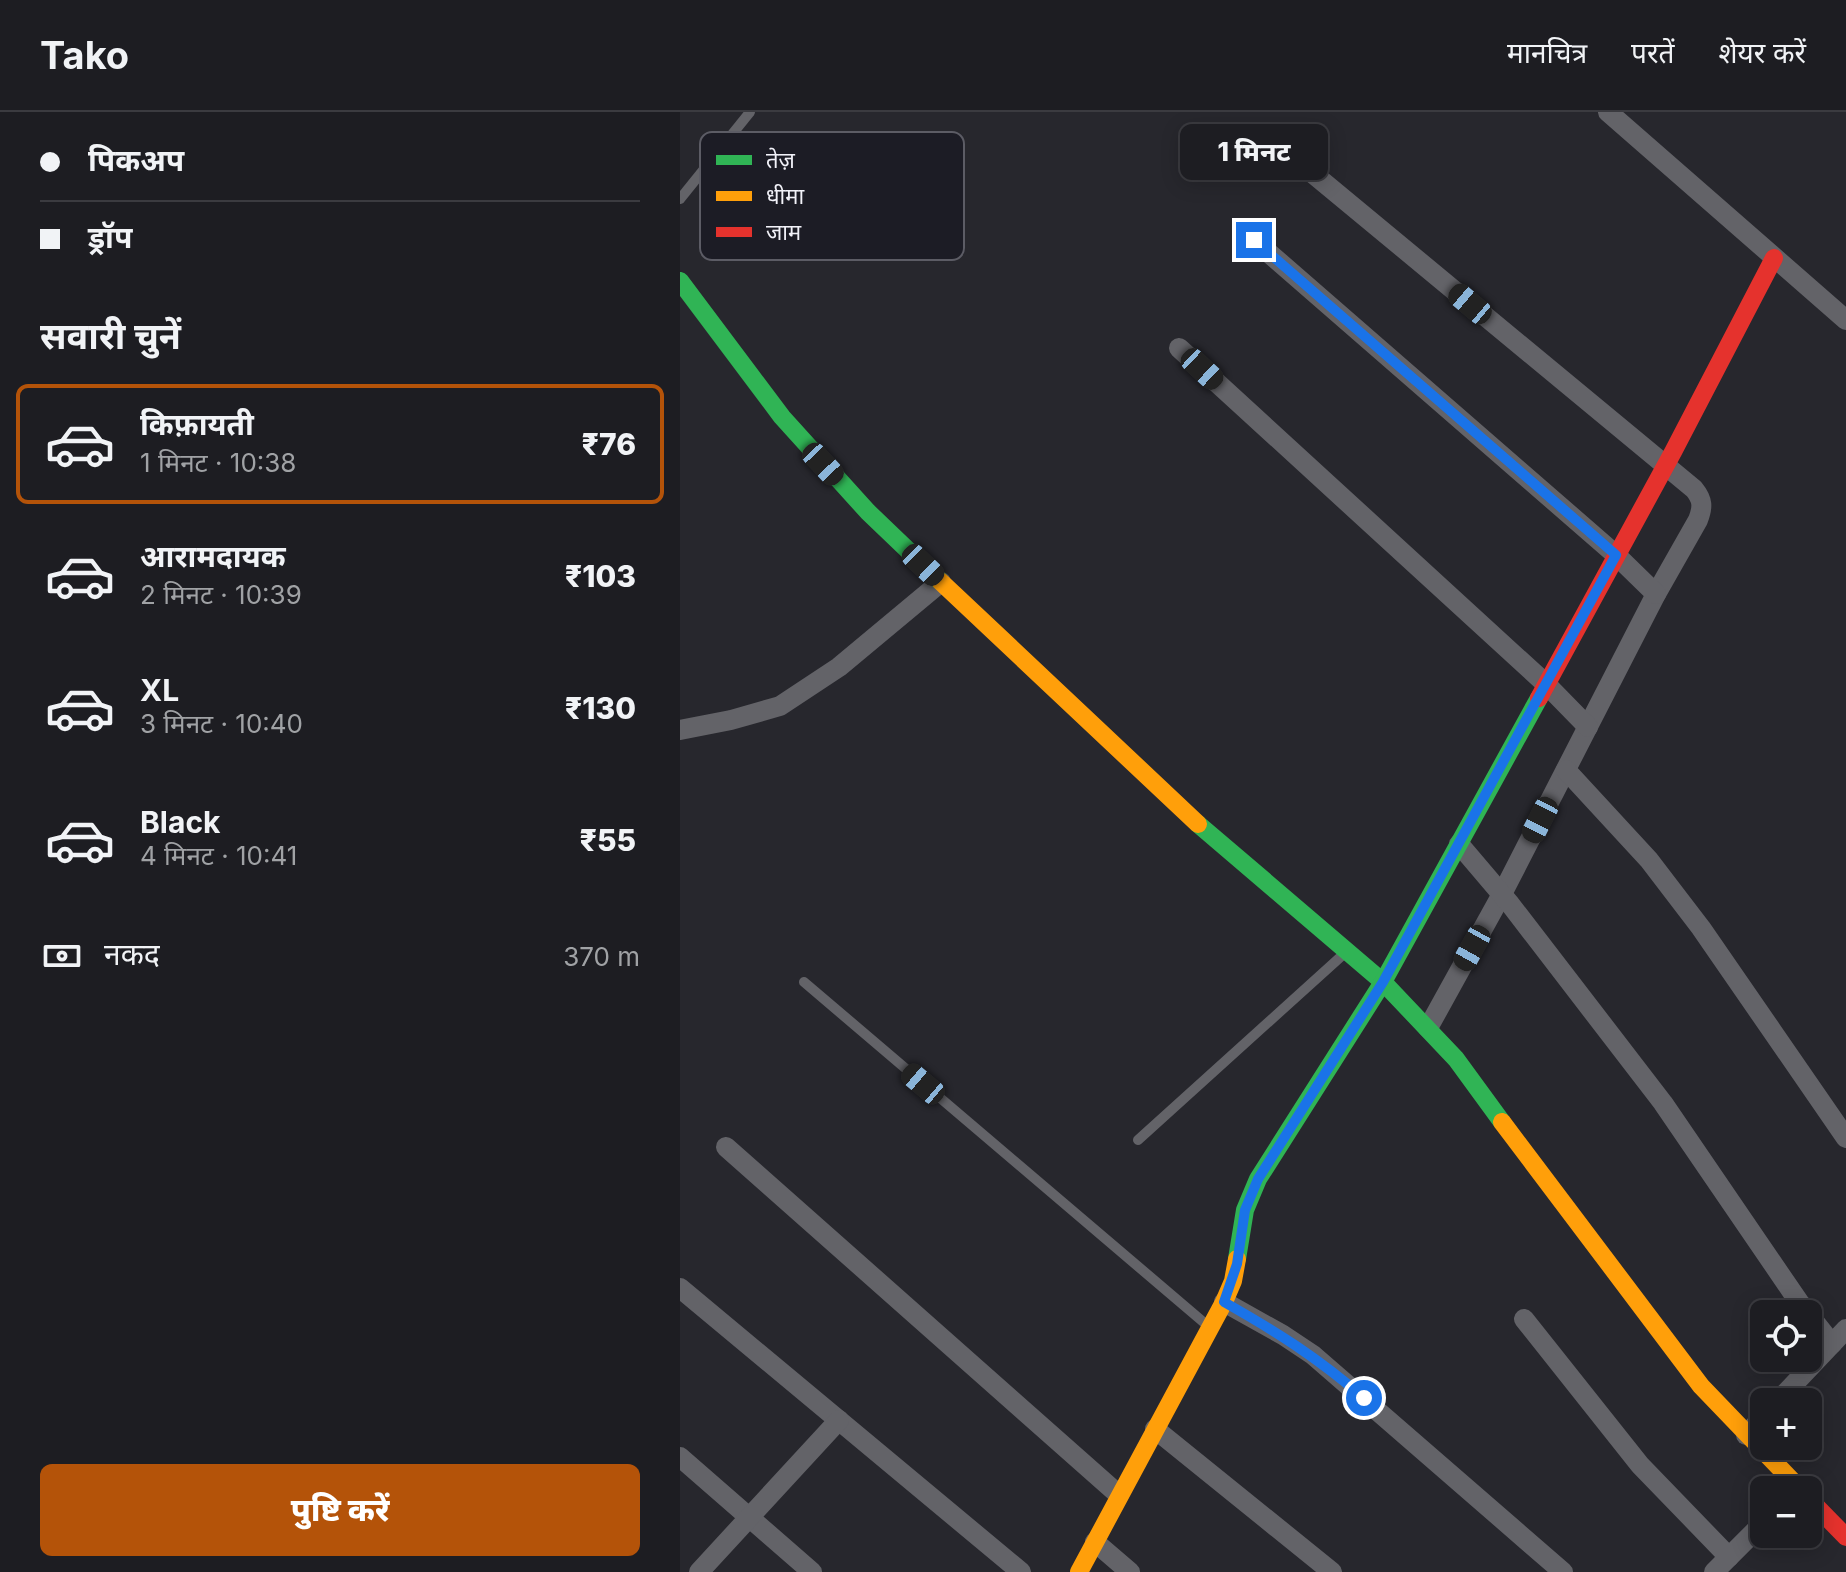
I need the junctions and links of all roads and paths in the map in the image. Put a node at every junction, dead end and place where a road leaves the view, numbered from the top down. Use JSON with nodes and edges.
{"nodes":[{"id":1,"x":750,"y":112,"type":"edge"},
{"id":2,"x":1608,"y":112,"type":"edge"},
{"id":3,"x":734,"y":132,"type":"edge"},
{"id":4,"x":1299,"y":162,"type":"dead end"},
{"id":5,"x":700,"y":174,"type":"edge"},
{"id":6,"x":680,"y":199,"type":"edge"},
{"id":7,"x":1254,"y":240,"type":"dead end"},
{"id":8,"x":1774,"y":258,"type":"junction"},
{"id":9,"x":680,"y":281,"type":"edge"},
{"id":10,"x":1846,"y":320,"type":"edge"},
{"id":11,"x":1179,"y":348,"type":"dead end"},
{"id":12,"x":1665,"y":466,"type":"junction"},
{"id":13,"x":1616,"y":555,"type":"junction"},
{"id":14,"x":941,"y":582,"type":"junction"},
{"id":15,"x":1656,"y":594,"type":"junction"},
{"id":16,"x":1546,"y":684,"type":"junction"},
{"id":17,"x":1588,"y":727,"type":"junction"},
{"id":18,"x":680,"y":730,"type":"edge"},
{"id":19,"x":1566,"y":770,"type":"junction"},
{"id":20,"x":1459,"y":844,"type":"junction"},
{"id":21,"x":1502,"y":894,"type":"junction"},
{"id":22,"x":1347,"y":951,"type":"junction"},
{"id":23,"x":804,"y":982,"type":"dead end"},
{"id":24,"x":1383,"y":982,"type":"junction"},
{"id":25,"x":1428,"y":1028,"type":"junction"},
{"id":26,"x":1846,"y":1138,"type":"edge"},
{"id":27,"x":1138,"y":1140,"type":"dead end"},
{"id":28,"x":726,"y":1147,"type":"dead end"},
{"id":29,"x":680,"y":1288,"type":"edge"},
{"id":30,"x":1224,"y":1302,"type":"junction"},
{"id":31,"x":1524,"y":1319,"type":"dead end"},
{"id":32,"x":1210,"y":1327,"type":"junction"},
{"id":33,"x":1846,"y":1329,"type":"edge"},
{"id":34,"x":1832,"y":1344,"type":"junction"},
{"id":35,"x":1790,"y":1388,"type":"edge"},
{"id":36,"x":839,"y":1420,"type":"junction"},
{"id":37,"x":1155,"y":1429,"type":"junction"},
{"id":38,"x":1750,"y":1431,"type":"edge"},
{"id":39,"x":1746,"y":1435,"type":"junction"},
{"id":40,"x":680,"y":1457,"type":"edge"},
{"id":41,"x":1786,"y":1476,"type":"edge"},
{"id":42,"x":1119,"y":1495,"type":"junction"},
{"id":43,"x":1822,"y":1513,"type":"edge"},
{"id":44,"x":749,"y":1518,"type":"junction"},
{"id":45,"x":1750,"y":1536,"type":"edge"},
{"id":46,"x":1846,"y":1537,"type":"edge"},
{"id":47,"x":1095,"y":1542,"type":"junction"},
{"id":48,"x":1722,"y":1565,"type":"edge"},
{"id":49,"x":699,"y":1572,"type":"edge"},
{"id":50,"x":812,"y":1572,"type":"edge"},
{"id":51,"x":1021,"y":1572,"type":"edge"},
{"id":52,"x":1079,"y":1572,"type":"edge"},
{"id":53,"x":1130,"y":1572,"type":"edge"},
{"id":54,"x":1332,"y":1572,"type":"edge"},
{"id":55,"x":1563,"y":1572,"type":"edge"}],
"edges":[{"from":1,"to":3,"type":"lane"},
{"from":2,"to":8,"type":"street"},
{"from":4,"to":12,"type":"street"},
{"from":5,"to":6,"type":"lane"},
{"from":7,"to":13,"type":"street"},
{"from":8,"to":10,"type":"street"},
{"from":8,"to":12,"type":"street"},
{"from":9,"to":14,"type":"street"},
{"from":11,"to":16,"type":"street"},
{"from":12,"to":13,"type":"street"},
{"from":12,"to":15,"type":"street"},
{"from":13,"to":15,"type":"street"},
{"from":13,"to":16,"type":"street"},
{"from":14,"to":18,"type":"street"},
{"from":14,"to":22,"type":"street"},
{"from":15,"to":17,"type":"street"},
{"from":16,"to":17,"type":"street"},
{"from":16,"to":20,"type":"street"},
{"from":17,"to":19,"type":"street"},
{"from":19,"to":21,"type":"street"},
{"from":19,"to":26,"type":"street"},
{"from":20,"to":21,"type":"street"},
{"from":20,"to":24,"type":"street"},
{"from":21,"to":25,"type":"street"},
{"from":21,"to":34,"type":"street"},
{"from":22,"to":24,"type":"street"},
{"from":22,"to":27,"type":"lane"},
{"from":23,"to":32,"type":"lane"},
{"from":24,"to":25,"type":"street"},
{"from":24,"to":30,"type":"street"},
{"from":25,"to":39,"type":"street"},
{"from":28,"to":42,"type":"street"},
{"from":29,"to":36,"type":"street"},
{"from":30,"to":32,"type":"street"},
{"from":30,"to":55,"type":"street"},
{"from":31,"to":48,"type":"street"},
{"from":32,"to":37,"type":"street"},
{"from":33,"to":34,"type":"street"},
{"from":34,"to":35,"type":"street"},
{"from":36,"to":44,"type":"street"},
{"from":36,"to":51,"type":"street"},
{"from":37,"to":42,"type":"street"},
{"from":37,"to":54,"type":"street"},
{"from":38,"to":39,"type":"street"},
{"from":39,"to":41,"type":"street"},
{"from":40,"to":44,"type":"street"},
{"from":42,"to":47,"type":"street"},
{"from":43,"to":46,"type":"street"},
{"from":44,"to":49,"type":"street"},
{"from":44,"to":50,"type":"street"},
{"from":45,"to":48,"type":"street"},
{"from":47,"to":52,"type":"street"},
{"from":47,"to":53,"type":"street"}]}
